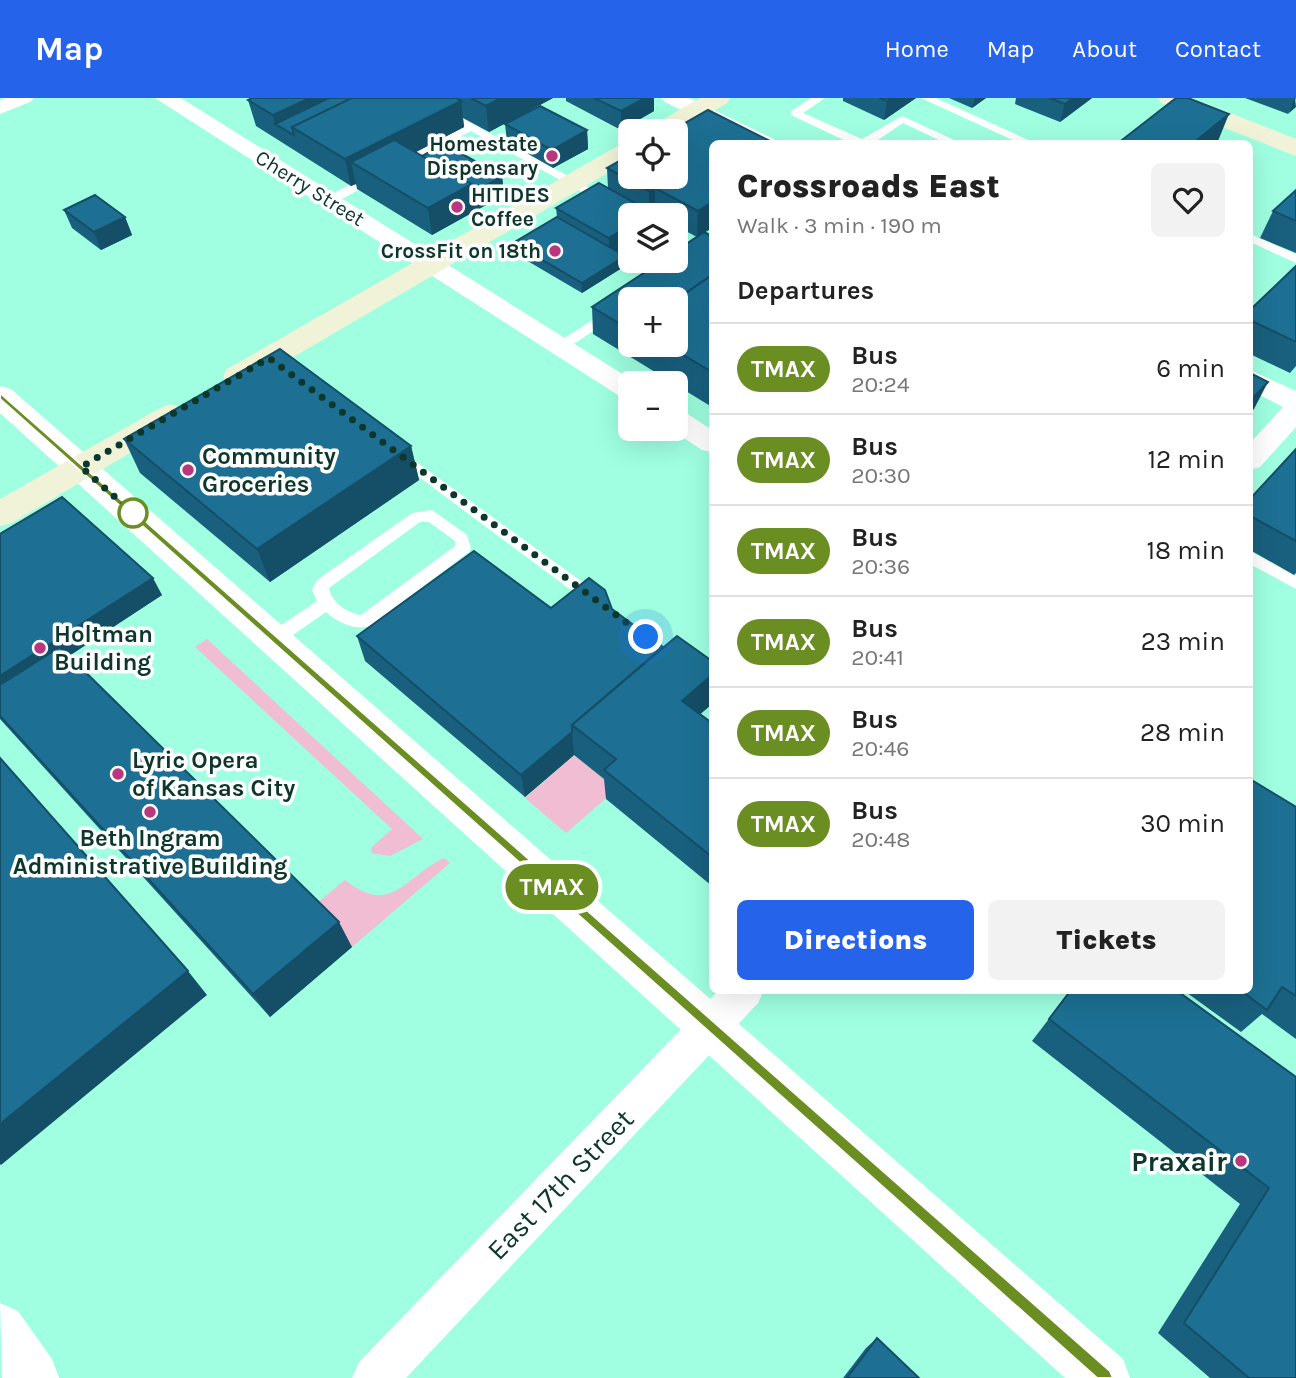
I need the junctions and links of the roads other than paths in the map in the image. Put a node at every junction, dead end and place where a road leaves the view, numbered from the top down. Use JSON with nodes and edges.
{"nodes":[{"id":1,"x":23,"y":98,"type":"edge"},
{"id":2,"x":166,"y":98,"type":"edge"},
{"id":3,"x":418,"y":98,"type":"edge"},
{"id":4,"x":672,"y":98,"type":"edge"},
{"id":5,"x":819,"y":98,"type":"edge"},
{"id":6,"x":927,"y":98,"type":"edge"},
{"id":7,"x":1171,"y":98,"type":"edge"},
{"id":8,"x":707,"y":104,"type":"edge"},
{"id":9,"x":0,"y":108,"type":"edge"},
{"id":10,"x":681,"y":119,"type":"edge"},
{"id":11,"x":470,"y":127,"type":"junction"},
{"id":12,"x":759,"y":140,"type":"edge"},
{"id":13,"x":854,"y":140,"type":"edge"},
{"id":14,"x":869,"y":140,"type":"edge"},
{"id":15,"x":949,"y":140,"type":"edge"},
{"id":16,"x":1022,"y":140,"type":"edge"},
{"id":17,"x":1296,"y":148,"type":"edge"},
{"id":18,"x":618,"y":156,"type":"edge"},
{"id":19,"x":573,"y":183,"type":"junction"},
{"id":20,"x":330,"y":200,"type":"junction"},
{"id":21,"x":618,"y":207,"type":"edge"},
{"id":22,"x":1253,"y":239,"type":"edge"},
{"id":23,"x":1296,"y":259,"type":"edge"},
{"id":24,"x":431,"y":264,"type":"junction"},
{"id":25,"x":618,"y":308,"type":"edge"},
{"id":26,"x":560,"y":347,"type":"junction"},
{"id":27,"x":1253,"y":380,"type":"edge"},
{"id":28,"x":618,"y":383,"type":"edge"},
{"id":29,"x":0,"y":396,"type":"edge"},
{"id":30,"x":1296,"y":402,"type":"edge"},
{"id":31,"x":1296,"y":410,"type":"edge"},
{"id":32,"x":688,"y":428,"type":"edge"},
{"id":33,"x":709,"y":441,"type":"edge"},
{"id":34,"x":382,"y":442,"type":"edge"},
{"id":35,"x":1253,"y":457,"type":"edge"},
{"id":36,"x":81,"y":467,"type":"junction"},
{"id":37,"x":0,"y":514,"type":"edge"},
{"id":38,"x":1253,"y":559,"type":"edge"},
{"id":39,"x":1296,"y":583,"type":"edge"},
{"id":40,"x":325,"y":604,"type":"junction"},
{"id":41,"x":613,"y":613,"type":"edge"},
{"id":42,"x":274,"y":639,"type":"junction"},
{"id":43,"x":741,"y":994,"type":"edge"},
{"id":44,"x":710,"y":1027,"type":"junction"},
{"id":45,"x":0,"y":1329,"type":"edge"},
{"id":46,"x":33,"y":1378,"type":"edge"},
{"id":47,"x":376,"y":1378,"type":"edge"},
{"id":48,"x":1104,"y":1378,"type":"edge"}],
"edges":[{"from":1,"to":9,"type":"street"},
{"from":2,"to":20,"type":"street","name":"Cherry Street"},
{"from":3,"to":11,"type":"lane"},
{"from":4,"to":8,"type":"street"},
{"from":5,"to":13,"type":"lane"},
{"from":6,"to":16,"type":"lane"},
{"from":7,"to":17,"type":"main road"},
{"from":8,"to":10,"type":"main road"},
{"from":8,"to":12,"type":"street"},
{"from":11,"to":19,"type":"lane"},
{"from":11,"to":20,"type":"lane"},
{"from":14,"to":15,"type":"lane"},
{"from":18,"to":19,"type":"main road"},
{"from":19,"to":21,"type":"lane"},
{"from":19,"to":24,"type":"main road"},
{"from":20,"to":24,"type":"street","name":"Cherry Street"},
{"from":22,"to":23,"type":"lane"},
{"from":24,"to":26,"type":"street","name":"Cherry Street"},
{"from":24,"to":36,"type":"main road"},
{"from":25,"to":26,"type":"lane"},
{"from":26,"to":28,"type":"street","name":"Cherry Street"},
{"from":27,"to":30,"type":"street"},
{"from":29,"to":36,"type":"street"},
{"from":31,"to":35,"type":"street"},
{"from":32,"to":33,"type":"street"},
{"from":34,"to":41,"type":"lane"},
{"from":36,"to":37,"type":"main road"},
{"from":36,"to":42,"type":"street"},
{"from":38,"to":39,"type":"lane"},
{"from":40,"to":40,"type":"lane"},
{"from":40,"to":42,"type":"lane"},
{"from":42,"to":44,"type":"street"},
{"from":43,"to":44,"type":"street","name":"East 17th Street"},
{"from":44,"to":47,"type":"street","name":"East 17th Street"},
{"from":44,"to":48,"type":"street"},
{"from":45,"to":46,"type":"street"}]}
